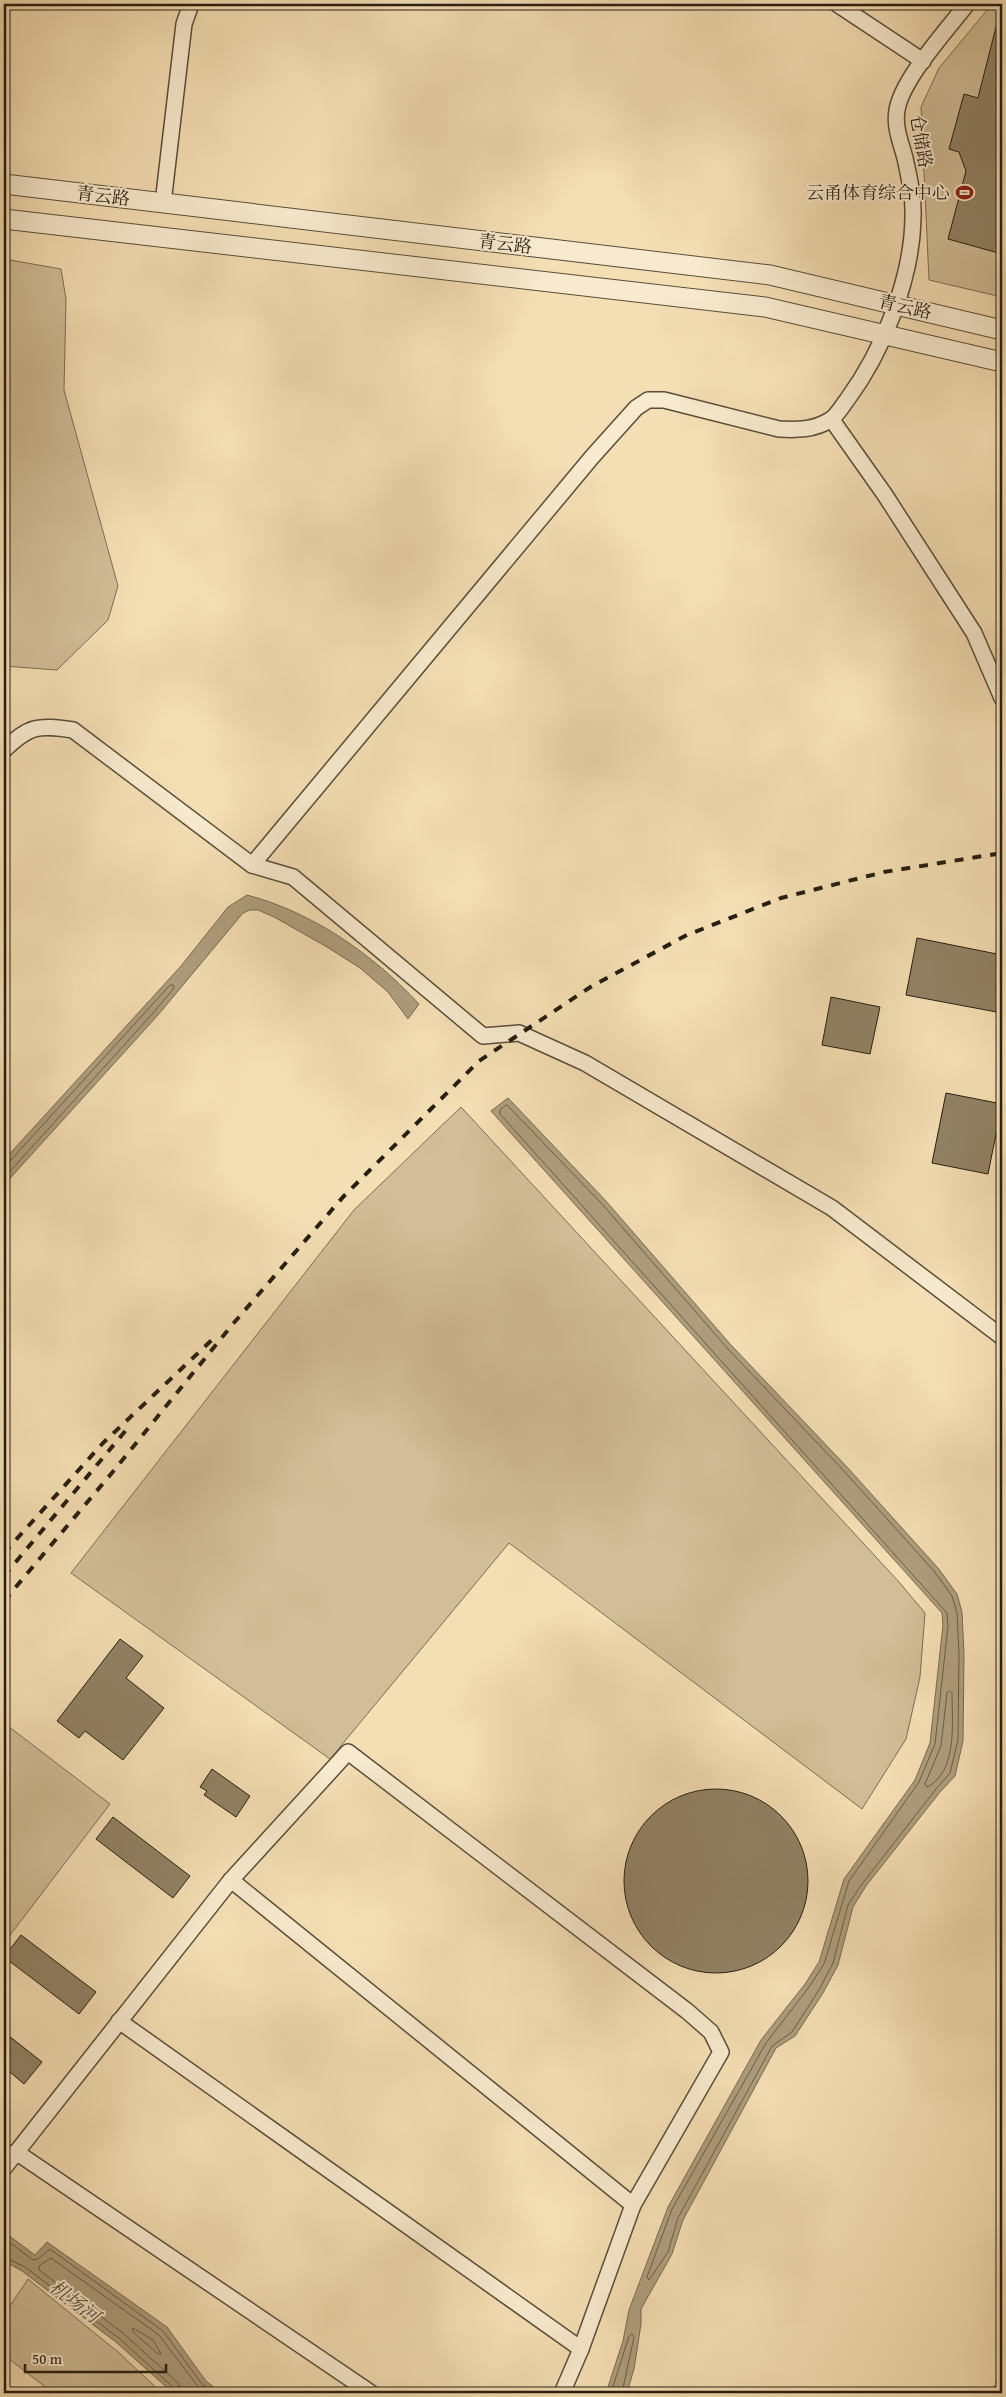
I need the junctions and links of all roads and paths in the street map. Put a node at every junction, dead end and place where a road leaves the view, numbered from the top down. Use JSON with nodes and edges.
{"nodes":[{"id":1,"x":191,"y":4,"type":"edge"},
{"id":2,"x":837,"y":4,"type":"edge"},
{"id":3,"x":967,"y":4,"type":"edge"},
{"id":4,"x":923,"y":61,"type":"junction"},
{"id":5,"x":4,"y":184,"type":"edge"},
{"id":6,"x":163,"y":203,"type":"junction"},
{"id":7,"x":4,"y":219,"type":"edge"},
{"id":8,"x":897,"y":306,"type":"junction"},
{"id":9,"x":1002,"y":330,"type":"edge"},
{"id":10,"x":883,"y":334,"type":"junction"},
{"id":11,"x":1002,"y":362,"type":"edge"},
{"id":12,"x":832,"y":420,"type":"junction"},
{"id":13,"x":1002,"y":698,"type":"edge"},
{"id":14,"x":4,"y":750,"type":"edge"},
{"id":15,"x":252,"y":865,"type":"junction"},
{"id":16,"x":1002,"y":1337,"type":"edge"},
{"id":17,"x":231,"y":1880,"type":"junction"},
{"id":18,"x":120,"y":2021,"type":"junction"},
{"id":19,"x":16,"y":2152,"type":"junction"},
{"id":20,"x":4,"y":2167,"type":"edge"},
{"id":21,"x":633,"y":2205,"type":"junction"},
{"id":22,"x":581,"y":2350,"type":"junction"},
{"id":23,"x":1002,"y":2372,"type":"edge"},
{"id":24,"x":371,"y":2393,"type":"edge"},
{"id":25,"x":562,"y":2393,"type":"edge"},
{"id":26,"x":992,"y":2393,"type":"edge"}],
"edges":[{"from":1,"to":6,"type":"street"},
{"from":2,"to":4,"type":"street"},
{"from":3,"to":4,"type":"street","name":"仓储路"},
{"from":4,"to":8,"type":"street","name":"仓储路"},
{"from":5,"to":6,"type":"street","name":"青云路"},
{"from":6,"to":8,"type":"street","name":"青云路"},
{"from":7,"to":10,"type":"street","name":"青云路"},
{"from":8,"to":9,"type":"street","name":"青云路"},
{"from":8,"to":10,"type":"street","name":"仓储路"},
{"from":10,"to":11,"type":"street","name":"青云路"},
{"from":10,"to":12,"type":"street","name":"仓储路"},
{"from":12,"to":13,"type":"street"},
{"from":12,"to":15,"type":"street"},
{"from":14,"to":15,"type":"street"},
{"from":15,"to":16,"type":"street"},
{"from":17,"to":18,"type":"street"},
{"from":17,"to":21,"type":"street"},
{"from":17,"to":21,"type":"street"},
{"from":18,"to":19,"type":"street"},
{"from":18,"to":22,"type":"street"},
{"from":19,"to":20,"type":"street"},
{"from":19,"to":24,"type":"street"},
{"from":21,"to":22,"type":"street"},
{"from":22,"to":25,"type":"street"},
{"from":23,"to":26,"type":"path"}]}
